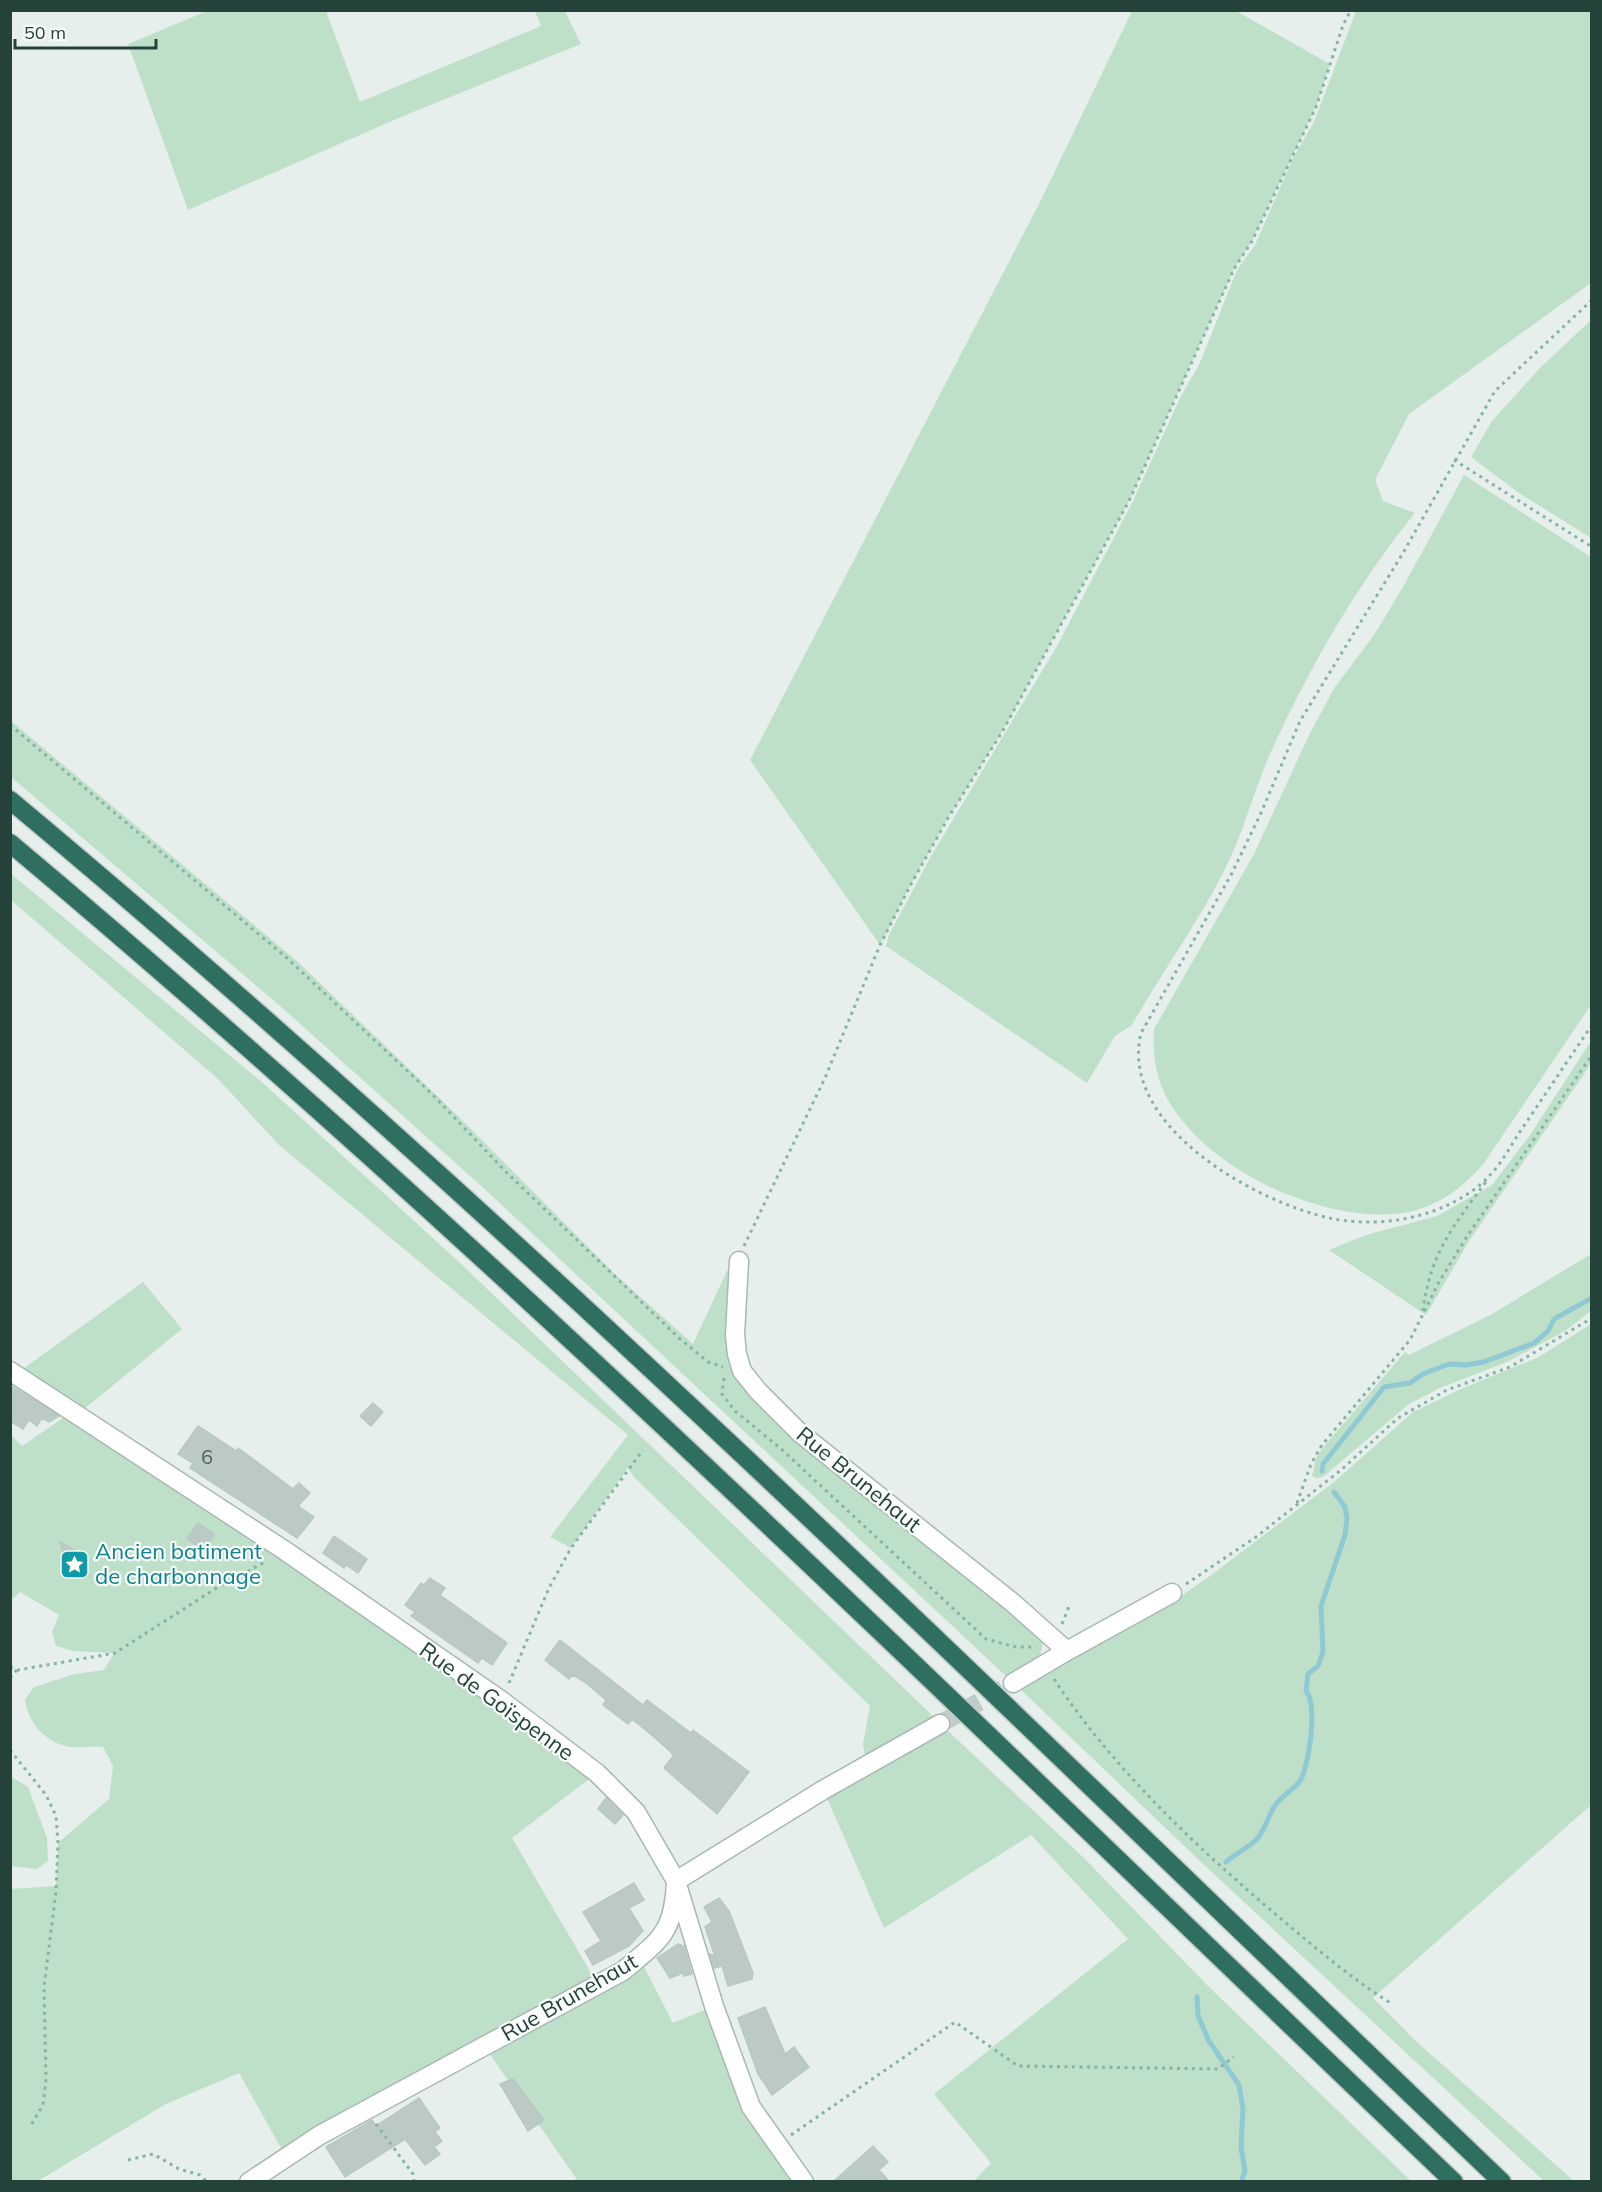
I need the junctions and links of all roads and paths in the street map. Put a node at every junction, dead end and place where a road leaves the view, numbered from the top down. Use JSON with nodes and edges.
{"nodes":[{"id":1,"x":1351,"y":10,"type":"edge"},
{"id":2,"x":1592,"y":300,"type":"edge"},
{"id":3,"x":1454,"y":460,"type":"junction"},
{"id":4,"x":1592,"y":547,"type":"edge"},
{"id":5,"x":10,"y":725,"type":"edge"},
{"id":6,"x":10,"y":800,"type":"edge"},
{"id":7,"x":10,"y":843,"type":"edge"},
{"id":8,"x":1592,"y":1024,"type":"edge"},
{"id":9,"x":1592,"y":1055,"type":"edge"},
{"id":10,"x":1490,"y":1176,"type":"junction"},
{"id":11,"x":738,"y":1262,"type":"joint"},
{"id":12,"x":1423,"y":1314,"type":"junction"},
{"id":13,"x":1592,"y":1318,"type":"edge"},
{"id":14,"x":10,"y":1371,"type":"edge"},
{"id":15,"x":739,"y":1371,"type":"junction"},
{"id":16,"x":643,"y":1450,"type":"dead end"},
{"id":17,"x":1297,"y":1503,"type":"junction"},
{"id":18,"x":284,"y":1550,"type":"junction"},
{"id":19,"x":1172,"y":1593,"type":"joint"},
{"id":20,"x":1067,"y":1651,"type":"junction"},
{"id":21,"x":1045,"y":1665,"type":"junction"},
{"id":22,"x":10,"y":1667,"type":"edge"},
{"id":23,"x":18,"y":1670,"type":"junction"},
{"id":24,"x":10,"y":1678,"type":"edge"},
{"id":25,"x":1013,"y":1683,"type":"tunnel mouth"},
{"id":26,"x":502,"y":1701,"type":"junction"},
{"id":27,"x":940,"y":1724,"type":"tunnel mouth"},
{"id":28,"x":10,"y":1750,"type":"edge"},
{"id":29,"x":676,"y":1881,"type":"junction"},
{"id":30,"x":1392,"y":2004,"type":"dead end"},
{"id":31,"x":1234,"y":2057,"type":"dead end"},
{"id":32,"x":366,"y":2110,"type":"junction"},
{"id":33,"x":31,"y":2124,"type":"dead end"},
{"id":34,"x":777,"y":2146,"type":"junction"},
{"id":35,"x":128,"y":2160,"type":"dead end"},
{"id":36,"x":207,"y":2181,"type":"edge"},
{"id":37,"x":249,"y":2181,"type":"edge"},
{"id":38,"x":414,"y":2181,"type":"edge"},
{"id":39,"x":804,"y":2181,"type":"edge"},
{"id":40,"x":1454,"y":2181,"type":"edge"},
{"id":41,"x":1502,"y":2181,"type":"edge"}],
"edges":[{"from":1,"to":11,"type":"path"},
{"from":2,"to":3,"type":"path"},
{"from":3,"to":4,"type":"path"},
{"from":3,"to":10,"type":"path"},
{"from":5,"to":15,"type":"path"},
{"from":6,"to":41,"type":"highway"},
{"from":7,"to":40,"type":"highway"},
{"from":8,"to":10,"type":"path"},
{"from":9,"to":12,"type":"path"},
{"from":10,"to":12,"type":"path"},
{"from":11,"to":15,"type":"street"},
{"from":12,"to":17,"type":"path"},
{"from":13,"to":17,"type":"path"},
{"from":14,"to":18,"type":"street","name":"Rue de Goïspenne"},
{"from":15,"to":20,"type":"street","name":"Rue Brunehaut"},
{"from":15,"to":20,"type":"path"},
{"from":16,"to":26,"type":"path"},
{"from":17,"to":19,"type":"path"},
{"from":18,"to":23,"type":"path"},
{"from":18,"to":26,"type":"street","name":"Rue de Goïspenne"},
{"from":19,"to":20,"type":"street"},
{"from":20,"to":21,"type":"street"},
{"from":21,"to":25,"type":"street"},
{"from":21,"to":30,"type":"path"},
{"from":22,"to":23,"type":"path"},
{"from":23,"to":24,"type":"path"},
{"from":26,"to":29,"type":"street","name":"Rue de Goïspenne"},
{"from":27,"to":29,"type":"street"},
{"from":28,"to":33,"type":"path"},
{"from":29,"to":32,"type":"street","name":"Rue Brunehaut"},
{"from":29,"to":34,"type":"street","name":"Rue de Goïspenne"},
{"from":31,"to":34,"type":"path"},
{"from":32,"to":37,"type":"street","name":"Rue Brunehaut"},
{"from":32,"to":38,"type":"path"},
{"from":34,"to":39,"type":"street","name":"Rue de Goïspenne"},
{"from":35,"to":36,"type":"path"}]}
